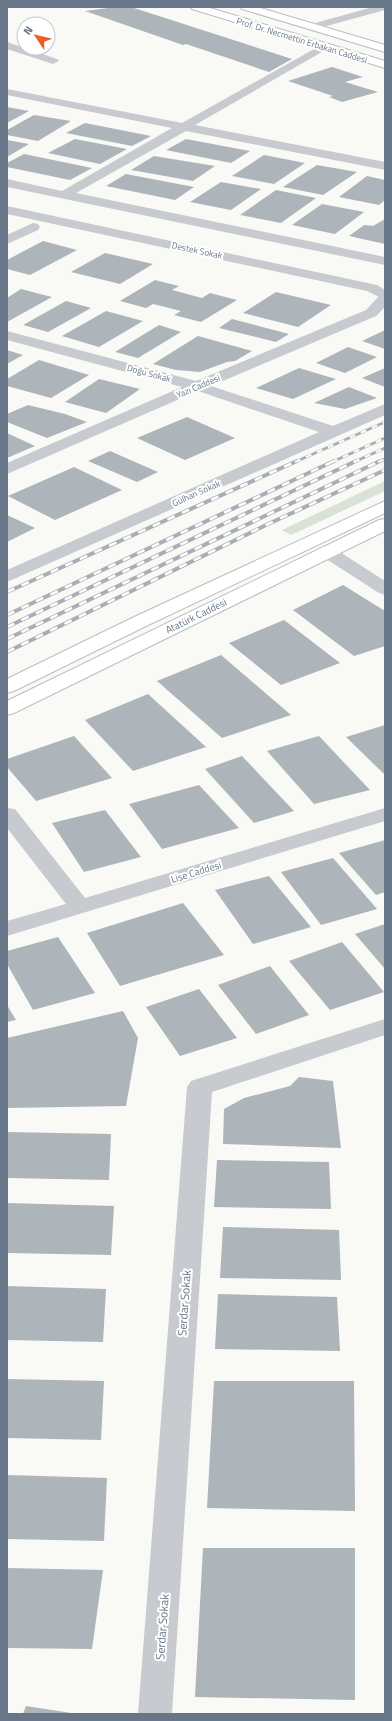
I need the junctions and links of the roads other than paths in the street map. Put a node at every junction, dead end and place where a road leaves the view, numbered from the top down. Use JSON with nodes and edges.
{"nodes":[{"id":1,"x":196,"y":7,"type":"edge"},
{"id":2,"x":246,"y":7,"type":"edge"},
{"id":3,"x":385,"y":7,"type":"edge"},
{"id":4,"x":312,"y":27,"type":"junction"},
{"id":5,"x":7,"y":45,"type":"edge"},
{"id":6,"x":323,"y":47,"type":"junction"},
{"id":7,"x":385,"y":49,"type":"edge"},
{"id":8,"x":53,"y":61,"type":"dead end"},
{"id":9,"x":385,"y":65,"type":"edge"},
{"id":10,"x":7,"y":92,"type":"edge"},
{"id":11,"x":184,"y":126,"type":"junction"},
{"id":12,"x":385,"y":166,"type":"edge"},
{"id":13,"x":7,"y":183,"type":"edge"},
{"id":14,"x":64,"y":195,"type":"junction"},
{"id":15,"x":7,"y":210,"type":"edge"},
{"id":16,"x":7,"y":221,"type":"edge"},
{"id":17,"x":33,"y":227,"type":"junction"},
{"id":18,"x":7,"y":240,"type":"edge"},
{"id":19,"x":385,"y":261,"type":"edge"},
{"id":20,"x":385,"y":297,"type":"edge"},
{"id":21,"x":7,"y":335,"type":"edge"},
{"id":22,"x":196,"y":386,"type":"junction"},
{"id":23,"x":385,"y":409,"type":"edge"},
{"id":24,"x":334,"y":432,"type":"junction"},
{"id":25,"x":7,"y":469,"type":"edge"},
{"id":26,"x":385,"y":506,"type":"edge"},
{"id":27,"x":385,"y":524,"type":"edge"},
{"id":28,"x":326,"y":551,"type":"junction"},
{"id":29,"x":7,"y":577,"type":"edge"},
{"id":30,"x":385,"y":590,"type":"edge"},
{"id":31,"x":7,"y":687,"type":"edge"},
{"id":32,"x":7,"y":709,"type":"edge"},
{"id":33,"x":7,"y":814,"type":"edge"},
{"id":34,"x":385,"y":814,"type":"edge"},
{"id":35,"x":80,"y":907,"type":"junction"},
{"id":36,"x":7,"y":929,"type":"edge"},
{"id":37,"x":385,"y":1026,"type":"edge"},
{"id":38,"x":155,"y":1714,"type":"edge"}],
"edges":[{"from":1,"to":6,"type":"main road","name":"Prof. Dr. Necmettin Erbakan Caddesi"},
{"from":2,"to":4,"type":"main road","name":"Prof. Dr. Necmettin Erbakan Caddesi"},
{"from":3,"to":4,"type":"street"},
{"from":4,"to":7,"type":"main road","name":"Prof. Dr. Necmettin Erbakan Caddesi"},
{"from":5,"to":8,"type":"street"},
{"from":6,"to":9,"type":"main road","name":"Prof. Dr. Necmettin Erbakan Caddesi"},
{"from":6,"to":11,"type":"street"},
{"from":10,"to":11,"type":"street"},
{"from":11,"to":12,"type":"street"},
{"from":11,"to":14,"type":"street"},
{"from":13,"to":14,"type":"street"},
{"from":14,"to":19,"type":"street"},
{"from":15,"to":20,"type":"street","name":"Destek Sokak"},
{"from":16,"to":17,"type":"street","name":"Destek Sokak"},
{"from":17,"to":18,"type":"street"},
{"from":17,"to":20,"type":"street","name":"Destek Sokak"},
{"from":20,"to":22,"type":"street","name":"Yazı Caddesi"},
{"from":21,"to":22,"type":"street","name":"Doğu Sokak"},
{"from":22,"to":24,"type":"street","name":"Doğu Sokak"},
{"from":22,"to":25,"type":"street","name":"Yazı Caddesi"},
{"from":23,"to":24,"type":"street","name":"Gülhan Sokak"},
{"from":24,"to":29,"type":"street","name":"Gülhan Sokak"},
{"from":26,"to":31,"type":"main road","name":"Atatürk Caddesi"},
{"from":27,"to":28,"type":"main road","name":"Atatürk Caddesi"},
{"from":28,"to":30,"type":"street"},
{"from":28,"to":32,"type":"main road","name":"Atatürk Caddesi"},
{"from":33,"to":35,"type":"street"},
{"from":34,"to":35,"type":"street","name":"Lise Caddesi"},
{"from":35,"to":36,"type":"street","name":"Lise Caddesi"},
{"from":37,"to":38,"type":"street","name":"Serdar Sokak"}]}
